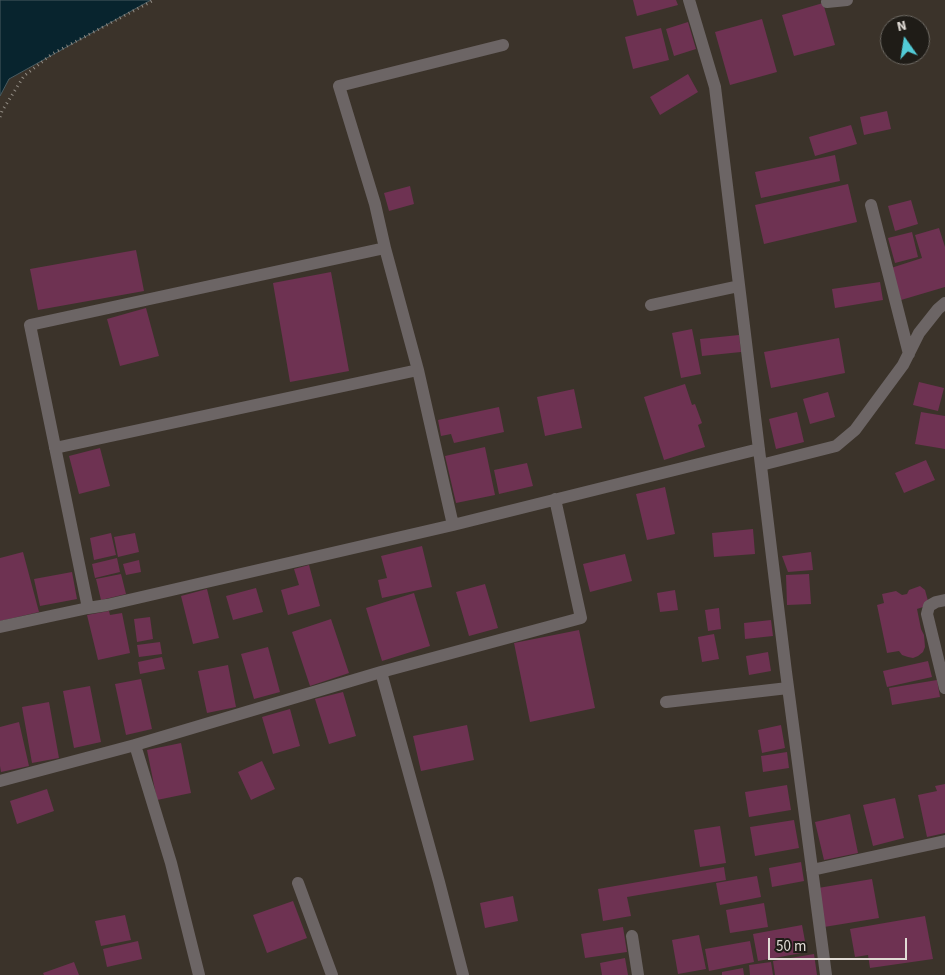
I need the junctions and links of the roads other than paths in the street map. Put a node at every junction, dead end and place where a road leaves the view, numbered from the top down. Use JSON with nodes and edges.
{"nodes":[{"id":1,"x":689,"y":0,"type":"edge"},
{"id":2,"x":847,"y":0,"type":"edge"},
{"id":3,"x":827,"y":2,"type":"dead end"},
{"id":4,"x":503,"y":45,"type":"dead end"},
{"id":5,"x":871,"y":205,"type":"dead end"},
{"id":6,"x":385,"y":248,"type":"junction"},
{"id":7,"x":739,"y":286,"type":"junction"},
{"id":8,"x":945,"y":303,"type":"edge"},
{"id":9,"x":650,"y":305,"type":"dead end"},
{"id":10,"x":909,"y":354,"type":"junction"},
{"id":11,"x":418,"y":370,"type":"junction"},
{"id":12,"x":55,"y":448,"type":"junction"},
{"id":13,"x":759,"y":449,"type":"junction"},
{"id":14,"x":761,"y":465,"type":"junction"},
{"id":15,"x":555,"y":499,"type":"junction"},
{"id":16,"x":453,"y":525,"type":"junction"},
{"id":17,"x":945,"y":600,"type":"edge"},
{"id":18,"x":88,"y":608,"type":"junction"},
{"id":19,"x":0,"y":627,"type":"edge"},
{"id":20,"x":381,"y":672,"type":"junction"},
{"id":21,"x":788,"y":688,"type":"junction"},
{"id":22,"x":945,"y":688,"type":"edge"},
{"id":23,"x":666,"y":702,"type":"dead end"},
{"id":24,"x":135,"y":745,"type":"junction"},
{"id":25,"x":0,"y":781,"type":"edge"},
{"id":26,"x":945,"y":841,"type":"edge"},
{"id":27,"x":812,"y":870,"type":"junction"},
{"id":28,"x":298,"y":883,"type":"dead end"},
{"id":29,"x":632,"y":936,"type":"dead end"},
{"id":30,"x":199,"y":975,"type":"edge"},
{"id":31,"x":332,"y":975,"type":"edge"},
{"id":32,"x":463,"y":975,"type":"edge"},
{"id":33,"x":638,"y":975,"type":"edge"},
{"id":34,"x":826,"y":975,"type":"edge"}],
"edges":[{"from":1,"to":7,"type":"street"},
{"from":2,"to":3,"type":"street"},
{"from":4,"to":6,"type":"street"},
{"from":5,"to":10,"type":"street"},
{"from":6,"to":11,"type":"street"},
{"from":6,"to":12,"type":"street"},
{"from":7,"to":9,"type":"street"},
{"from":7,"to":13,"type":"street"},
{"from":8,"to":10,"type":"street"},
{"from":10,"to":14,"type":"street"},
{"from":11,"to":12,"type":"street"},
{"from":11,"to":16,"type":"street"},
{"from":12,"to":18,"type":"street"},
{"from":13,"to":14,"type":"street"},
{"from":13,"to":15,"type":"street"},
{"from":14,"to":21,"type":"street"},
{"from":15,"to":16,"type":"street"},
{"from":15,"to":20,"type":"street"},
{"from":16,"to":18,"type":"street"},
{"from":17,"to":22,"type":"street"},
{"from":18,"to":19,"type":"street"},
{"from":20,"to":24,"type":"street"},
{"from":20,"to":32,"type":"street"},
{"from":21,"to":23,"type":"street"},
{"from":21,"to":27,"type":"street"},
{"from":24,"to":25,"type":"street"},
{"from":24,"to":30,"type":"street"},
{"from":26,"to":27,"type":"street"},
{"from":27,"to":34,"type":"street"},
{"from":28,"to":31,"type":"street"},
{"from":29,"to":33,"type":"street"}]}
